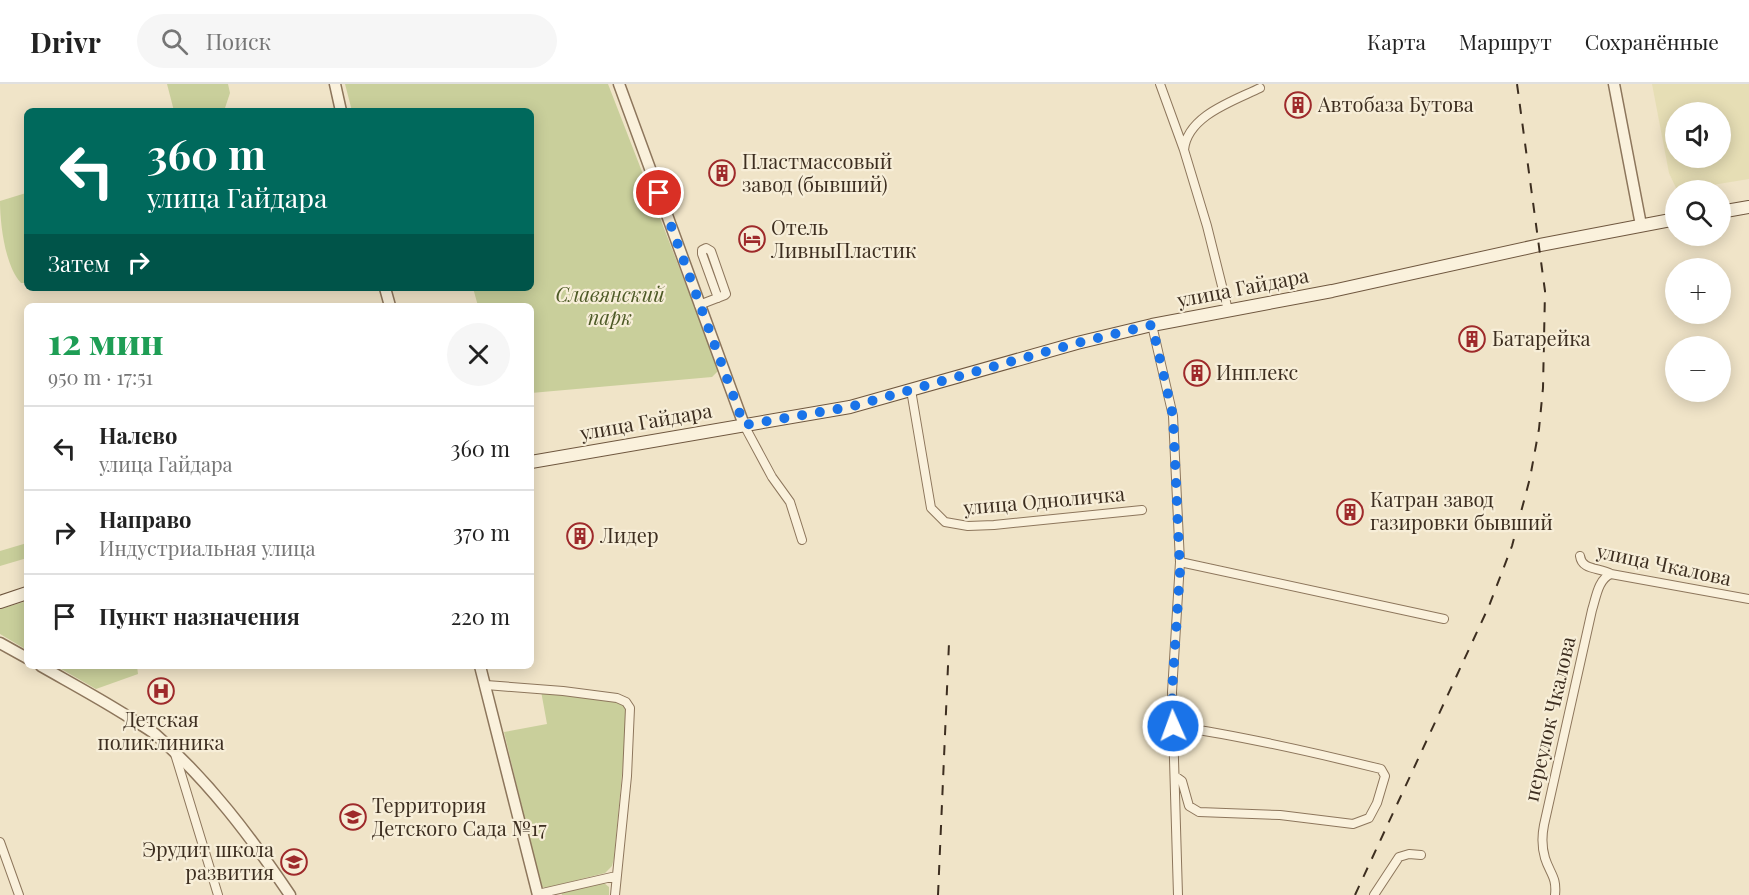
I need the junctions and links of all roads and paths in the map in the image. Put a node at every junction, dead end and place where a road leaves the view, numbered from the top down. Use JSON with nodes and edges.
{"nodes":[{"id":1,"x":334,"y":84,"type":"edge"},
{"id":2,"x":620,"y":84,"type":"edge"},
{"id":3,"x":1160,"y":84,"type":"edge"},
{"id":4,"x":1614,"y":84,"type":"edge"},
{"id":5,"x":1260,"y":88,"type":"dead end"},
{"id":6,"x":340,"y":108,"type":"edge"},
{"id":7,"x":1184,"y":150,"type":"junction"},
{"id":8,"x":1749,"y":207,"type":"edge"},
{"id":9,"x":1731,"y":210,"type":"edge"},
{"id":10,"x":1665,"y":221,"type":"edge"},
{"id":11,"x":1641,"y":225,"type":"junction"},
{"id":12,"x":718,"y":298,"type":"junction"},
{"id":13,"x":699,"y":305,"type":"junction"},
{"id":14,"x":1228,"y":310,"type":"junction"},
{"id":15,"x":1152,"y":325,"type":"junction"},
{"id":16,"x":911,"y":390,"type":"junction"},
{"id":17,"x":744,"y":425,"type":"junction"},
{"id":18,"x":534,"y":461,"type":"edge"},
{"id":19,"x":1142,"y":510,"type":"dead end"},
{"id":20,"x":802,"y":540,"type":"dead end"},
{"id":21,"x":1580,"y":556,"type":"dead end"},
{"id":22,"x":1180,"y":562,"type":"junction"},
{"id":23,"x":1611,"y":574,"type":"junction"},
{"id":24,"x":24,"y":594,"type":"edge"},
{"id":25,"x":1749,"y":599,"type":"edge"},
{"id":26,"x":0,"y":602,"type":"edge"},
{"id":27,"x":1444,"y":619,"type":"dead end"},
{"id":28,"x":0,"y":643,"type":"edge"},
{"id":29,"x":24,"y":656,"type":"edge"},
{"id":30,"x":46,"y":669,"type":"edge"},
{"id":31,"x":481,"y":669,"type":"edge"},
{"id":32,"x":486,"y":686,"type":"junction"},
{"id":33,"x":1173,"y":726,"type":"junction"},
{"id":34,"x":175,"y":754,"type":"junction"},
{"id":35,"x":1175,"y":776,"type":"junction"},
{"id":36,"x":0,"y":842,"type":"edge"},
{"id":37,"x":1420,"y":855,"type":"dead end"},
{"id":38,"x":616,"y":876,"type":"junction"},
{"id":39,"x":20,"y":895,"type":"edge"},
{"id":40,"x":218,"y":895,"type":"edge"},
{"id":41,"x":290,"y":895,"type":"edge"},
{"id":42,"x":538,"y":895,"type":"edge"},
{"id":43,"x":615,"y":895,"type":"edge"},
{"id":44,"x":1178,"y":895,"type":"edge"},
{"id":45,"x":1374,"y":895,"type":"edge"},
{"id":46,"x":1555,"y":895,"type":"edge"}],
"edges":[{"from":1,"to":6,"type":"street"},
{"from":2,"to":13,"type":"street"},
{"from":3,"to":7,"type":"street"},
{"from":4,"to":11,"type":"street"},
{"from":5,"to":7,"type":"street"},
{"from":7,"to":14,"type":"street"},
{"from":8,"to":9,"type":"main road"},
{"from":10,"to":11,"type":"main road","name":"улица Гайдара"},
{"from":11,"to":14,"type":"main road","name":"улица Гайдара"},
{"from":12,"to":12,"type":"street"},
{"from":12,"to":13,"type":"street"},
{"from":13,"to":17,"type":"street"},
{"from":14,"to":15,"type":"main road","name":"улица Гайдара"},
{"from":15,"to":16,"type":"main road","name":"улица Гайдара"},
{"from":15,"to":22,"type":"street"},
{"from":16,"to":17,"type":"main road","name":"улица Гайдара"},
{"from":16,"to":19,"type":"street","name":"улица Одноличка"},
{"from":17,"to":18,"type":"main road","name":"улица Гайдара"},
{"from":17,"to":20,"type":"street"},
{"from":21,"to":23,"type":"street","name":"улица Чкалова"},
{"from":22,"to":27,"type":"street"},
{"from":22,"to":33,"type":"street"},
{"from":23,"to":25,"type":"street","name":"улица Чкалова"},
{"from":23,"to":46,"type":"street","name":"переулок Чкалова"},
{"from":24,"to":26,"type":"main road"},
{"from":28,"to":29,"type":"street"},
{"from":30,"to":34,"type":"street"},
{"from":31,"to":32,"type":"street"},
{"from":32,"to":38,"type":"street"},
{"from":32,"to":42,"type":"street"},
{"from":33,"to":35,"type":"street"},
{"from":33,"to":35,"type":"street"},
{"from":34,"to":40,"type":"street"},
{"from":34,"to":41,"type":"street"},
{"from":35,"to":44,"type":"street"},
{"from":36,"to":39,"type":"street"},
{"from":37,"to":45,"type":"street"},
{"from":38,"to":42,"type":"street"},
{"from":38,"to":43,"type":"street"}]}
